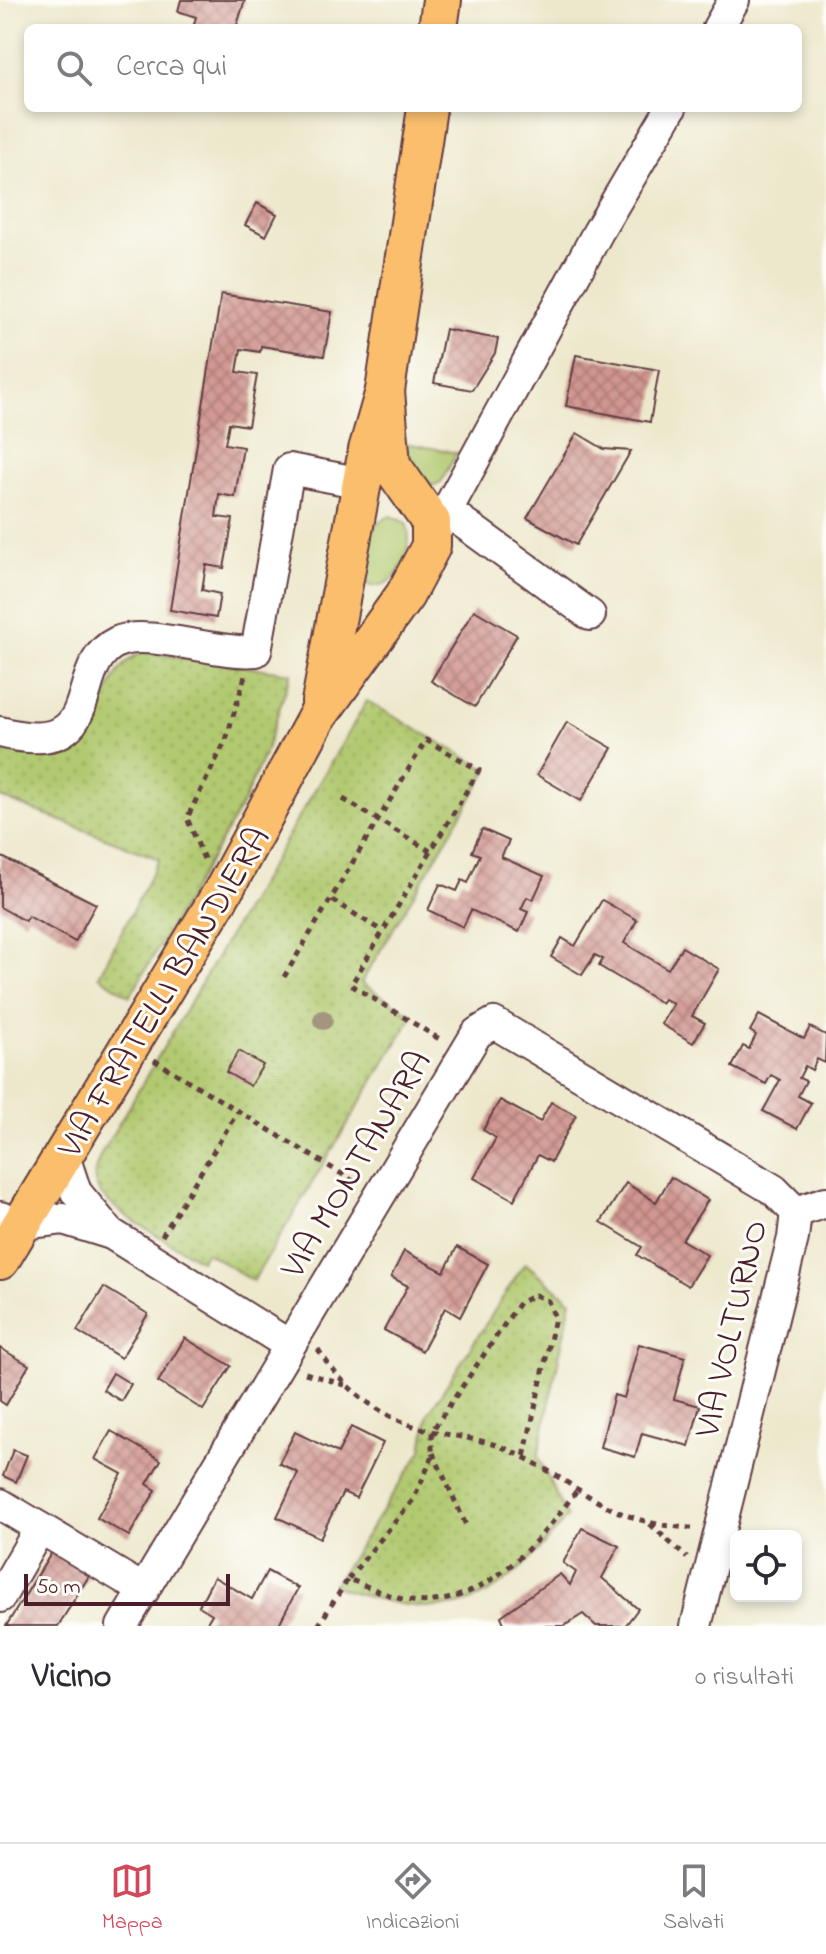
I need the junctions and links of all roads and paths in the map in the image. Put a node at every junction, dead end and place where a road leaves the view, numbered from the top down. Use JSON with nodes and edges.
{"nodes":[{"id":1,"x":442,"y":0,"type":"edge"},
{"id":2,"x":734,"y":0,"type":"edge"},
{"id":3,"x":439,"y":24,"type":"edge"},
{"id":4,"x":720,"y":24,"type":"edge"},
{"id":5,"x":426,"y":112,"type":"edge"},
{"id":6,"x":669,"y":112,"type":"edge"},
{"id":7,"x":385,"y":391,"type":"junction"},
{"id":8,"x":361,"y":494,"type":"junction"},
{"id":9,"x":432,"y":517,"type":"junction"},
{"id":10,"x":345,"y":586,"type":"junction"},
{"id":11,"x":399,"y":604,"type":"junction"},
{"id":12,"x":590,"y":615,"type":"dead end"},
{"id":13,"x":252,"y":661,"type":"junction"},
{"id":14,"x":317,"y":717,"type":"junction"},
{"id":15,"x":0,"y":732,"type":"edge"},
{"id":16,"x":343,"y":799,"type":"dead end"},
{"id":17,"x":379,"y":820,"type":"junction"},
{"id":18,"x":430,"y":851,"type":"junction"},
{"id":19,"x":205,"y":860,"type":"dead end"},
{"id":20,"x":332,"y":900,"type":"junction"},
{"id":21,"x":382,"y":932,"type":"junction"},
{"id":22,"x":371,"y":950,"type":"junction"},
{"id":23,"x":379,"y":954,"type":"dead end"},
{"id":24,"x":284,"y":977,"type":"dead end"},
{"id":25,"x":489,"y":1024,"type":"joint"},
{"id":26,"x":441,"y":1040,"type":"dead end"},
{"id":27,"x":131,"y":1046,"type":"junction"},
{"id":28,"x":238,"y":1111,"type":"junction"},
{"id":29,"x":64,"y":1156,"type":"junction"},
{"id":30,"x":355,"y":1182,"type":"dead end"},
{"id":31,"x":826,"y":1202,"type":"edge"},
{"id":32,"x":796,"y":1212,"type":"junction"},
{"id":33,"x":11,"y":1220,"type":"edge"},
{"id":34,"x":110,"y":1233,"type":"junction"},
{"id":35,"x":149,"y":1257,"type":"junction"},
{"id":36,"x":0,"y":1260,"type":"edge"},
{"id":37,"x":291,"y":1342,"type":"junction"},
{"id":38,"x":346,"y":1385,"type":"junction"},
{"id":39,"x":432,"y":1431,"type":"junction"},
{"id":40,"x":433,"y":1452,"type":"junction"},
{"id":41,"x":524,"y":1457,"type":"junction"},
{"id":42,"x":577,"y":1490,"type":"junction"},
{"id":43,"x":0,"y":1504,"type":"edge"},
{"id":44,"x":650,"y":1524,"type":"junction"},
{"id":45,"x":466,"y":1525,"type":"dead end"},
{"id":46,"x":40,"y":1528,"type":"junction"},
{"id":47,"x":720,"y":1533,"type":"junction"},
{"id":48,"x":709,"y":1577,"type":"junction"},
{"id":49,"x":348,"y":1579,"type":"junction"},
{"id":50,"x":144,"y":1590,"type":"junction"},
{"id":51,"x":0,"y":1597,"type":"edge"},
{"id":52,"x":122,"y":1626,"type":"edge"},
{"id":53,"x":318,"y":1626,"type":"edge"},
{"id":54,"x":696,"y":1626,"type":"edge"}],
"edges":[{"from":1,"to":3,"type":"main road"},
{"from":2,"to":4,"type":"street"},
{"from":5,"to":7,"type":"main road","name":"VIA FRATELLI BANDIERA"},
{"from":6,"to":9,"type":"street"},
{"from":7,"to":8,"type":"main road","name":"VIA FRATELLI BANDIERA"},
{"from":7,"to":9,"type":"main road","name":"VIA FRATELLI BANDIERA"},
{"from":8,"to":9,"type":"main road"},
{"from":8,"to":10,"type":"main road","name":"VIA FRATELLI BANDIERA"},
{"from":8,"to":13,"type":"street"},
{"from":9,"to":11,"type":"main road","name":"VIA FRATELLI BANDIERA"},
{"from":9,"to":12,"type":"street"},
{"from":10,"to":11,"type":"main road"},
{"from":10,"to":14,"type":"main road","name":"VIA FRATELLI BANDIERA"},
{"from":11,"to":14,"type":"main road","name":"VIA FRATELLI BANDIERA"},
{"from":13,"to":15,"type":"street"},
{"from":13,"to":19,"type":"path"},
{"from":14,"to":27,"type":"main road","name":"VIA FRATELLI BANDIERA"},
{"from":16,"to":17,"type":"path"},
{"from":17,"to":18,"type":"path"},
{"from":17,"to":18,"type":"path"},
{"from":17,"to":20,"type":"path"},
{"from":18,"to":21,"type":"path"},
{"from":20,"to":21,"type":"path"},
{"from":20,"to":24,"type":"path"},
{"from":21,"to":22,"type":"path"},
{"from":22,"to":23,"type":"path"},
{"from":22,"to":26,"type":"path"},
{"from":25,"to":32,"type":"street","name":"VIA VOLTURNO"},
{"from":25,"to":37,"type":"street","name":"VIA MONTANARA"},
{"from":27,"to":28,"type":"path"},
{"from":27,"to":29,"type":"main road","name":"VIA FRATELLI BANDIERA"},
{"from":28,"to":30,"type":"path"},
{"from":28,"to":35,"type":"path"},
{"from":29,"to":33,"type":"main road","name":"VIA FRATELLI BANDIERA"},
{"from":29,"to":34,"type":"street"},
{"from":31,"to":32,"type":"street"},
{"from":32,"to":47,"type":"street","name":"VIA VOLTURNO"},
{"from":33,"to":34,"type":"street"},
{"from":33,"to":36,"type":"main road","name":"VIA FRATELLI BANDIERA"},
{"from":34,"to":35,"type":"street"},
{"from":35,"to":37,"type":"street"},
{"from":37,"to":38,"type":"path"},
{"from":37,"to":38,"type":"path"},
{"from":37,"to":50,"type":"street","name":"VIA MONTANARA"},
{"from":38,"to":39,"type":"path"},
{"from":39,"to":40,"type":"path"},
{"from":39,"to":41,"type":"path"},
{"from":39,"to":41,"type":"path"},
{"from":40,"to":45,"type":"path"},
{"from":40,"to":49,"type":"path"},
{"from":41,"to":42,"type":"path"},
{"from":42,"to":44,"type":"path"},
{"from":42,"to":49,"type":"path"},
{"from":43,"to":46,"type":"street"},
{"from":44,"to":47,"type":"path"},
{"from":44,"to":48,"type":"path"},
{"from":46,"to":50,"type":"street"},
{"from":46,"to":51,"type":"street"},
{"from":47,"to":48,"type":"street","name":"VIA VOLTURNO"},
{"from":48,"to":54,"type":"street","name":"VIA VOLTURNO"},
{"from":49,"to":53,"type":"path"},
{"from":50,"to":52,"type":"street","name":"VIA MONTANARA"}]}
